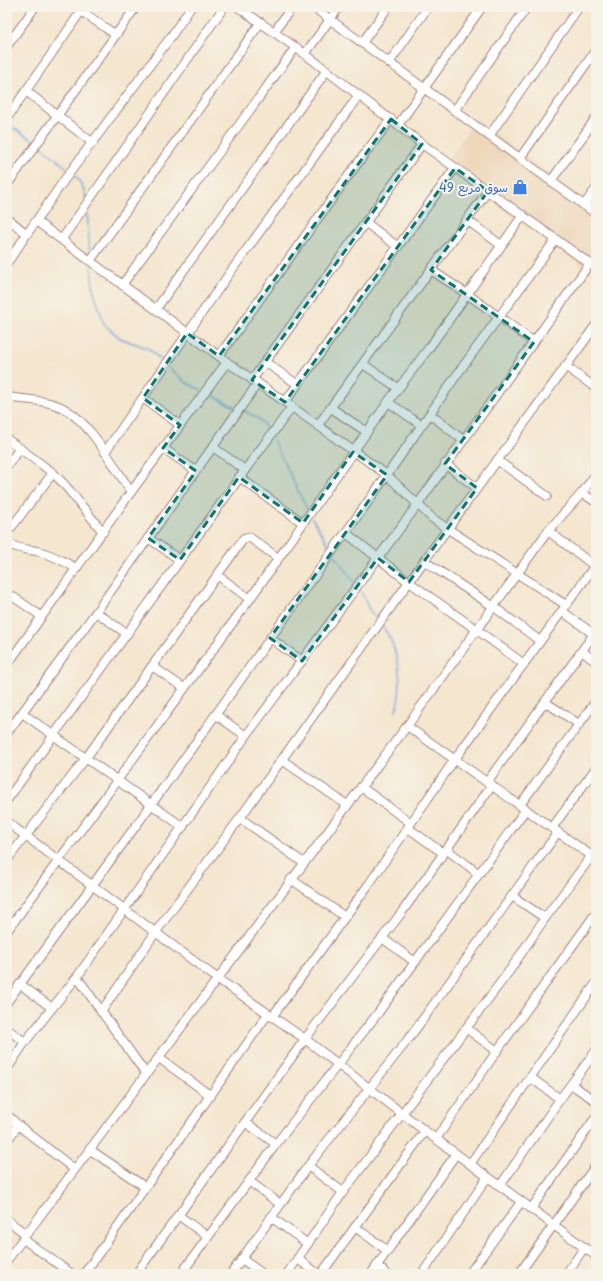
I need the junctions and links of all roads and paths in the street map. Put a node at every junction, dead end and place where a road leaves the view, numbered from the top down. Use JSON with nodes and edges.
{"nodes":[{"id":1,"x":35,"y":7,"type":"edge"},
{"id":2,"x":136,"y":7,"type":"edge"},
{"id":3,"x":191,"y":7,"type":"edge"},
{"id":4,"x":224,"y":7,"type":"edge"},
{"id":5,"x":238,"y":7,"type":"edge"},
{"id":6,"x":292,"y":7,"type":"edge"},
{"id":7,"x":313,"y":7,"type":"edge"},
{"id":8,"x":339,"y":7,"type":"edge"},
{"id":9,"x":388,"y":7,"type":"edge"},
{"id":10,"x":428,"y":7,"type":"edge"},
{"id":11,"x":482,"y":7,"type":"edge"},
{"id":12,"x":527,"y":7,"type":"edge"},
{"id":13,"x":579,"y":7,"type":"edge"},
{"id":14,"x":83,"y":9,"type":"edge"},
{"id":15,"x":330,"y":19,"type":"junction"},
{"id":16,"x":261,"y":22,"type":"junction"},
{"id":17,"x":274,"y":32,"type":"junction"},
{"id":18,"x":116,"y":35,"type":"junction"},
{"id":19,"x":362,"y":43,"type":"junction"},
{"id":20,"x":7,"y":46,"type":"edge"},
{"id":21,"x":296,"y":47,"type":"junction"},
{"id":22,"x":596,"y":50,"type":"edge"},
{"id":23,"x":305,"y":54,"type":"junction"},
{"id":24,"x":389,"y":63,"type":"junction"},
{"id":25,"x":327,"y":70,"type":"junction"},
{"id":26,"x":424,"y":88,"type":"junction"},
{"id":27,"x":26,"y":91,"type":"junction"},
{"id":28,"x":359,"y":95,"type":"junction"},
{"id":29,"x":455,"y":110,"type":"junction"},
{"id":30,"x":57,"y":115,"type":"junction"},
{"id":31,"x":7,"y":118,"type":"edge"},
{"id":32,"x":596,"y":118,"type":"edge"},
{"id":33,"x":391,"y":119,"type":"junction"},
{"id":34,"x":398,"y":125,"type":"junction"},
{"id":35,"x":489,"y":136,"type":"junction"},
{"id":36,"x":93,"y":143,"type":"junction"},
{"id":37,"x":422,"y":144,"type":"junction"},
{"id":38,"x":520,"y":158,"type":"junction"},
{"id":39,"x":455,"y":168,"type":"junction"},
{"id":40,"x":551,"y":181,"type":"junction"},
{"id":41,"x":7,"y":185,"type":"edge"},
{"id":42,"x":596,"y":189,"type":"edge"},
{"id":43,"x":488,"y":191,"type":"junction"},
{"id":44,"x":584,"y":205,"type":"junction"},
{"id":45,"x":596,"y":214,"type":"edge"},
{"id":46,"x":523,"y":216,"type":"junction"},
{"id":47,"x":7,"y":218,"type":"edge"},
{"id":48,"x":467,"y":220,"type":"junction"},
{"id":49,"x":36,"y":221,"type":"junction"},
{"id":50,"x":365,"y":222,"type":"junction"},
{"id":51,"x":27,"y":234,"type":"junction"},
{"id":52,"x":556,"y":239,"type":"junction"},
{"id":53,"x":62,"y":240,"type":"junction"},
{"id":54,"x":501,"y":245,"type":"junction"},
{"id":55,"x":398,"y":247,"type":"junction"},
{"id":56,"x":90,"y":261,"type":"junction"},
{"id":57,"x":7,"y":263,"type":"edge"},
{"id":58,"x":593,"y":266,"type":"edge"},
{"id":59,"x":431,"y":270,"type":"junction"},
{"id":60,"x":122,"y":285,"type":"junction"},
{"id":61,"x":467,"y":294,"type":"junction"},
{"id":62,"x":156,"y":310,"type":"junction"},
{"id":63,"x":500,"y":318,"type":"junction"},
{"id":64,"x":596,"y":325,"type":"edge"},
{"id":65,"x":187,"y":333,"type":"junction"},
{"id":66,"x":534,"y":342,"type":"junction"},
{"id":67,"x":219,"y":356,"type":"junction"},
{"id":68,"x":227,"y":362,"type":"junction"},
{"id":69,"x":265,"y":362,"type":"junction"},
{"id":70,"x":363,"y":364,"type":"junction"},
{"id":71,"x":565,"y":366,"type":"junction"},
{"id":72,"x":255,"y":382,"type":"junction"},
{"id":73,"x":297,"y":384,"type":"junction"},
{"id":74,"x":398,"y":388,"type":"junction"},
{"id":75,"x":596,"y":388,"type":"edge"},
{"id":76,"x":143,"y":398,"type":"junction"},
{"id":77,"x":8,"y":399,"type":"edge"},
{"id":78,"x":388,"y":402,"type":"junction"},
{"id":79,"x":289,"y":404,"type":"junction"},
{"id":80,"x":331,"y":408,"type":"junction"},
{"id":81,"x":430,"y":414,"type":"junction"},
{"id":82,"x":180,"y":425,"type":"junction"},
{"id":83,"x":318,"y":426,"type":"junction"},
{"id":84,"x":421,"y":426,"type":"junction"},
{"id":85,"x":367,"y":432,"type":"junction"},
{"id":86,"x":7,"y":439,"type":"edge"},
{"id":87,"x":463,"y":440,"type":"junction"},
{"id":88,"x":212,"y":447,"type":"junction"},
{"id":89,"x":20,"y":448,"type":"junction"},
{"id":90,"x":163,"y":448,"type":"junction"},
{"id":91,"x":105,"y":452,"type":"junction"},
{"id":92,"x":353,"y":452,"type":"junction"},
{"id":93,"x":497,"y":460,"type":"junction"},
{"id":94,"x":445,"y":464,"type":"junction"},
{"id":95,"x":7,"y":466,"type":"edge"},
{"id":96,"x":245,"y":470,"type":"junction"},
{"id":97,"x":196,"y":471,"type":"junction"},
{"id":98,"x":53,"y":473,"type":"junction"},
{"id":99,"x":596,"y":474,"type":"edge"},
{"id":100,"x":387,"y":475,"type":"junction"},
{"id":101,"x":239,"y":477,"type":"junction"},
{"id":102,"x":476,"y":488,"type":"junction"},
{"id":103,"x":131,"y":492,"type":"junction"},
{"id":104,"x":582,"y":492,"type":"junction"},
{"id":105,"x":547,"y":496,"type":"dead end"},
{"id":106,"x":596,"y":502,"type":"edge"},
{"id":107,"x":418,"y":504,"type":"junction"},
{"id":108,"x":303,"y":523,"type":"junction"},
{"id":109,"x":448,"y":529,"type":"junction"},
{"id":110,"x":548,"y":531,"type":"junction"},
{"id":111,"x":103,"y":532,"type":"junction"},
{"id":112,"x":7,"y":533,"type":"edge"},
{"id":113,"x":346,"y":533,"type":"junction"},
{"id":114,"x":148,"y":538,"type":"junction"},
{"id":115,"x":7,"y":543,"type":"edge"},
{"id":116,"x":278,"y":558,"type":"junction"},
{"id":117,"x":378,"y":558,"type":"junction"},
{"id":118,"x":180,"y":560,"type":"junction"},
{"id":119,"x":424,"y":561,"type":"junction"},
{"id":120,"x":595,"y":565,"type":"edge"},
{"id":121,"x":76,"y":568,"type":"junction"},
{"id":122,"x":519,"y":573,"type":"junction"},
{"id":123,"x":217,"y":575,"type":"junction"},
{"id":124,"x":409,"y":582,"type":"junction"},
{"id":125,"x":7,"y":596,"type":"edge"},
{"id":126,"x":250,"y":599,"type":"junction"},
{"id":127,"x":494,"y":607,"type":"junction"},
{"id":128,"x":564,"y":608,"type":"junction"},
{"id":129,"x":96,"y":612,"type":"junction"},
{"id":130,"x":41,"y":616,"type":"junction"},
{"id":131,"x":477,"y":630,"type":"junction"},
{"id":132,"x":127,"y":634,"type":"junction"},
{"id":133,"x":595,"y":634,"type":"edge"},
{"id":134,"x":270,"y":638,"type":"junction"},
{"id":135,"x":540,"y":641,"type":"junction"},
{"id":136,"x":582,"y":651,"type":"junction"},
{"id":137,"x":10,"y":654,"type":"edge"},
{"id":138,"x":302,"y":661,"type":"junction"},
{"id":139,"x":596,"y":662,"type":"edge"},
{"id":140,"x":7,"y":664,"type":"edge"},
{"id":141,"x":524,"y":664,"type":"junction"},
{"id":142,"x":152,"y":666,"type":"junction"},
{"id":143,"x":184,"y":688,"type":"junction"},
{"id":144,"x":596,"y":701,"type":"edge"},
{"id":145,"x":545,"y":702,"type":"junction"},
{"id":146,"x":22,"y":713,"type":"junction"},
{"id":147,"x":216,"y":715,"type":"junction"},
{"id":148,"x":579,"y":724,"type":"junction"},
{"id":149,"x":407,"y":726,"type":"junction"},
{"id":150,"x":7,"y":733,"type":"edge"},
{"id":151,"x":54,"y":735,"type":"junction"},
{"id":152,"x":246,"y":736,"type":"junction"},
{"id":153,"x":86,"y":758,"type":"junction"},
{"id":154,"x":455,"y":759,"type":"junction"},
{"id":155,"x":282,"y":760,"type":"junction"},
{"id":156,"x":596,"y":768,"type":"edge"},
{"id":157,"x":118,"y":780,"type":"junction"},
{"id":158,"x":489,"y":784,"type":"junction"},
{"id":159,"x":361,"y":787,"type":"junction"},
{"id":160,"x":7,"y":800,"type":"edge"},
{"id":161,"x":151,"y":805,"type":"junction"},
{"id":162,"x":347,"y":805,"type":"junction"},
{"id":163,"x":523,"y":807,"type":"junction"},
{"id":164,"x":240,"y":818,"type":"junction"},
{"id":165,"x":7,"y":822,"type":"edge"},
{"id":166,"x":410,"y":825,"type":"junction"},
{"id":167,"x":183,"y":828,"type":"junction"},
{"id":168,"x":555,"y":830,"type":"junction"},
{"id":169,"x":26,"y":836,"type":"junction"},
{"id":170,"x":445,"y":851,"type":"junction"},
{"id":171,"x":595,"y":855,"type":"edge"},
{"id":172,"x":7,"y":860,"type":"edge"},
{"id":173,"x":59,"y":861,"type":"junction"},
{"id":174,"x":304,"y":863,"type":"junction"},
{"id":175,"x":479,"y":874,"type":"junction"},
{"id":176,"x":292,"y":879,"type":"junction"},
{"id":177,"x":92,"y":885,"type":"junction"},
{"id":178,"x":512,"y":896,"type":"junction"},
{"id":179,"x":125,"y":910,"type":"junction"},
{"id":180,"x":596,"y":913,"type":"edge"},
{"id":181,"x":345,"y":916,"type":"junction"},
{"id":182,"x":546,"y":918,"type":"junction"},
{"id":183,"x":7,"y":931,"type":"edge"},
{"id":184,"x":155,"y":933,"type":"junction"},
{"id":185,"x":382,"y":938,"type":"junction"},
{"id":186,"x":415,"y":962,"type":"junction"},
{"id":187,"x":77,"y":977,"type":"junction"},
{"id":188,"x":218,"y":979,"type":"junction"},
{"id":189,"x":596,"y":983,"type":"edge"},
{"id":190,"x":20,"y":984,"type":"junction"},
{"id":191,"x":7,"y":1002,"type":"edge"},
{"id":192,"x":52,"y":1008,"type":"junction"},
{"id":193,"x":101,"y":1012,"type":"junction"},
{"id":194,"x":270,"y":1015,"type":"junction"},
{"id":195,"x":7,"y":1029,"type":"edge"},
{"id":196,"x":467,"y":1029,"type":"junction"},
{"id":197,"x":305,"y":1040,"type":"junction"},
{"id":198,"x":25,"y":1042,"type":"junction"},
{"id":199,"x":497,"y":1051,"type":"junction"},
{"id":200,"x":596,"y":1051,"type":"edge"},
{"id":201,"x":159,"y":1058,"type":"junction"},
{"id":202,"x":338,"y":1065,"type":"junction"},
{"id":203,"x":7,"y":1069,"type":"edge"},
{"id":204,"x":146,"y":1074,"type":"junction"},
{"id":205,"x":530,"y":1077,"type":"junction"},
{"id":206,"x":572,"y":1085,"type":"junction"},
{"id":207,"x":370,"y":1089,"type":"junction"},
{"id":208,"x":211,"y":1096,"type":"junction"},
{"id":209,"x":560,"y":1099,"type":"junction"},
{"id":210,"x":596,"y":1101,"type":"edge"},
{"id":211,"x":402,"y":1114,"type":"junction"},
{"id":212,"x":7,"y":1115,"type":"edge"},
{"id":213,"x":596,"y":1117,"type":"edge"},
{"id":214,"x":245,"y":1122,"type":"junction"},
{"id":215,"x":18,"y":1126,"type":"junction"},
{"id":216,"x":425,"y":1131,"type":"junction"},
{"id":217,"x":436,"y":1139,"type":"junction"},
{"id":218,"x":7,"y":1141,"type":"edge"},
{"id":219,"x":276,"y":1144,"type":"junction"},
{"id":220,"x":89,"y":1149,"type":"junction"},
{"id":221,"x":456,"y":1154,"type":"junction"},
{"id":222,"x":470,"y":1164,"type":"junction"},
{"id":223,"x":596,"y":1165,"type":"edge"},
{"id":224,"x":308,"y":1166,"type":"junction"},
{"id":225,"x":74,"y":1169,"type":"junction"},
{"id":226,"x":488,"y":1178,"type":"junction"},
{"id":227,"x":249,"y":1181,"type":"junction"},
{"id":228,"x":500,"y":1186,"type":"junction"},
{"id":229,"x":145,"y":1187,"type":"junction"},
{"id":230,"x":343,"y":1192,"type":"junction"},
{"id":231,"x":521,"y":1202,"type":"junction"},
{"id":232,"x":280,"y":1204,"type":"junction"},
{"id":233,"x":531,"y":1209,"type":"junction"},
{"id":234,"x":178,"y":1215,"type":"junction"},
{"id":235,"x":271,"y":1217,"type":"junction"},
{"id":236,"x":7,"y":1220,"type":"edge"},
{"id":237,"x":553,"y":1225,"type":"junction"},
{"id":238,"x":355,"y":1227,"type":"junction"},
{"id":239,"x":25,"y":1236,"type":"junction"},
{"id":240,"x":208,"y":1237,"type":"junction"},
{"id":241,"x":308,"y":1244,"type":"junction"},
{"id":242,"x":584,"y":1248,"type":"junction"},
{"id":243,"x":388,"y":1251,"type":"junction"},
{"id":244,"x":595,"y":1253,"type":"edge"},
{"id":245,"x":242,"y":1258,"type":"junction"},
{"id":246,"x":298,"y":1259,"type":"junction"},
{"id":247,"x":7,"y":1260,"type":"edge"},
{"id":248,"x":377,"y":1266,"type":"junction"},
{"id":249,"x":72,"y":1274,"type":"edge"},
{"id":250,"x":84,"y":1274,"type":"edge"},
{"id":251,"x":136,"y":1274,"type":"edge"},
{"id":252,"x":181,"y":1274,"type":"edge"},
{"id":253,"x":231,"y":1274,"type":"edge"},
{"id":254,"x":263,"y":1274,"type":"edge"},
{"id":255,"x":287,"y":1274,"type":"edge"},
{"id":256,"x":320,"y":1274,"type":"edge"},
{"id":257,"x":371,"y":1274,"type":"edge"},
{"id":258,"x":387,"y":1274,"type":"edge"},
{"id":259,"x":423,"y":1274,"type":"edge"},
{"id":260,"x":469,"y":1274,"type":"edge"},
{"id":261,"x":518,"y":1274,"type":"edge"},
{"id":262,"x":566,"y":1274,"type":"edge"}],
"edges":[{"from":1,"to":20,"type":"street"},
{"from":2,"to":18,"type":"street"},
{"from":3,"to":36,"type":"street"},
{"from":4,"to":53,"type":"street"},
{"from":5,"to":16,"type":"street"},
{"from":6,"to":17,"type":"street"},
{"from":7,"to":15,"type":"street"},
{"from":8,"to":15,"type":"street"},
{"from":9,"to":19,"type":"street"},
{"from":10,"to":24,"type":"street"},
{"from":11,"to":26,"type":"street"},
{"from":12,"to":29,"type":"street"},
{"from":13,"to":35,"type":"street"},
{"from":14,"to":18,"type":"street"},
{"from":14,"to":27,"type":"street"},
{"from":15,"to":19,"type":"street"},
{"from":15,"to":23,"type":"street"},
{"from":16,"to":17,"type":"street"},
{"from":16,"to":56,"type":"street"},
{"from":17,"to":21,"type":"street"},
{"from":18,"to":30,"type":"street"},
{"from":19,"to":24,"type":"street"},
{"from":21,"to":23,"type":"street"},
{"from":21,"to":60,"type":"street"},
{"from":22,"to":38,"type":"street"},
{"from":23,"to":25,"type":"street"},
{"from":24,"to":26,"type":"street"},
{"from":25,"to":28,"type":"street"},
{"from":25,"to":62,"type":"street"},
{"from":26,"to":29,"type":"street"},
{"from":26,"to":34,"type":"street"},
{"from":27,"to":30,"type":"street"},
{"from":27,"to":31,"type":"street"},
{"from":28,"to":33,"type":"street"},
{"from":28,"to":65,"type":"street"},
{"from":29,"to":35,"type":"street"},
{"from":30,"to":36,"type":"street"},
{"from":30,"to":41,"type":"street"},
{"from":32,"to":40,"type":"street"},
{"from":33,"to":34,"type":"street"},
{"from":33,"to":67,"type":"street"},
{"from":34,"to":37,"type":"street"},
{"from":35,"to":38,"type":"street"},
{"from":36,"to":49,"type":"street"},
{"from":37,"to":39,"type":"street"},
{"from":37,"to":50,"type":"street"},
{"from":38,"to":40,"type":"street"},
{"from":39,"to":43,"type":"street"},
{"from":39,"to":55,"type":"street"},
{"from":40,"to":44,"type":"street"},
{"from":42,"to":44,"type":"street"},
{"from":43,"to":46,"type":"street"},
{"from":43,"to":48,"type":"street"},
{"from":44,"to":45,"type":"street"},
{"from":46,"to":52,"type":"street"},
{"from":46,"to":54,"type":"street"},
{"from":47,"to":51,"type":"street"},
{"from":48,"to":54,"type":"street"},
{"from":48,"to":59,"type":"street"},
{"from":49,"to":51,"type":"street"},
{"from":49,"to":53,"type":"street"},
{"from":50,"to":55,"type":"street"},
{"from":50,"to":69,"type":"street"},
{"from":51,"to":57,"type":"street"},
{"from":52,"to":58,"type":"street"},
{"from":52,"to":63,"type":"street"},
{"from":53,"to":56,"type":"street"},
{"from":54,"to":61,"type":"street"},
{"from":55,"to":73,"type":"street"},
{"from":56,"to":60,"type":"street"},
{"from":58,"to":66,"type":"street"},
{"from":59,"to":61,"type":"street"},
{"from":59,"to":70,"type":"street"},
{"from":60,"to":62,"type":"street"},
{"from":61,"to":63,"type":"street"},
{"from":61,"to":74,"type":"street"},
{"from":62,"to":65,"type":"street"},
{"from":63,"to":66,"type":"street"},
{"from":63,"to":81,"type":"street"},
{"from":64,"to":71,"type":"street"},
{"from":65,"to":67,"type":"street"},
{"from":65,"to":76,"type":"street"},
{"from":66,"to":87,"type":"street"},
{"from":67,"to":68,"type":"street"},
{"from":68,"to":72,"type":"street"},
{"from":68,"to":82,"type":"street"},
{"from":69,"to":72,"type":"street"},
{"from":69,"to":73,"type":"street"},
{"from":70,"to":74,"type":"street"},
{"from":70,"to":80,"type":"street"},
{"from":71,"to":75,"type":"street"},
{"from":71,"to":93,"type":"street"},
{"from":72,"to":79,"type":"street"},
{"from":72,"to":88,"type":"street"},
{"from":73,"to":79,"type":"street"},
{"from":74,"to":78,"type":"street"},
{"from":76,"to":82,"type":"street"},
{"from":76,"to":91,"type":"street"},
{"from":77,"to":91,"type":"street"},
{"from":78,"to":84,"type":"street"},
{"from":78,"to":85,"type":"street"},
{"from":79,"to":83,"type":"street"},
{"from":79,"to":96,"type":"street"},
{"from":80,"to":83,"type":"street"},
{"from":80,"to":85,"type":"street"},
{"from":81,"to":84,"type":"street"},
{"from":81,"to":87,"type":"street"},
{"from":82,"to":90,"type":"street"},
{"from":83,"to":92,"type":"street"},
{"from":84,"to":100,"type":"street"},
{"from":85,"to":92,"type":"street"},
{"from":86,"to":89,"type":"street"},
{"from":87,"to":94,"type":"street"},
{"from":88,"to":96,"type":"street"},
{"from":88,"to":97,"type":"street"},
{"from":89,"to":95,"type":"street"},
{"from":89,"to":98,"type":"street"},
{"from":90,"to":97,"type":"street"},
{"from":90,"to":103,"type":"street"},
{"from":91,"to":103,"type":"street"},
{"from":92,"to":100,"type":"street"},
{"from":92,"to":108,"type":"street"},
{"from":93,"to":102,"type":"street"},
{"from":93,"to":105,"type":"street"},
{"from":94,"to":102,"type":"street"},
{"from":94,"to":107,"type":"street"},
{"from":96,"to":101,"type":"street"},
{"from":97,"to":114,"type":"street"},
{"from":98,"to":111,"type":"street"},
{"from":98,"to":112,"type":"street"},
{"from":99,"to":104,"type":"street"},
{"from":100,"to":107,"type":"street"},
{"from":100,"to":113,"type":"street"},
{"from":101,"to":108,"type":"street"},
{"from":101,"to":118,"type":"street"},
{"from":102,"to":109,"type":"street"},
{"from":103,"to":111,"type":"street"},
{"from":104,"to":106,"type":"street"},
{"from":104,"to":110,"type":"street"},
{"from":107,"to":109,"type":"street"},
{"from":107,"to":117,"type":"street"},
{"from":108,"to":116,"type":"street"},
{"from":109,"to":119,"type":"street"},
{"from":109,"to":122,"type":"street"},
{"from":110,"to":120,"type":"street"},
{"from":110,"to":122,"type":"street"},
{"from":111,"to":121,"type":"street"},
{"from":113,"to":117,"type":"street"},
{"from":113,"to":134,"type":"street"},
{"from":114,"to":118,"type":"street"},
{"from":114,"to":129,"type":"street"},
{"from":115,"to":121,"type":"street"},
{"from":116,"to":123,"type":"street"},
{"from":116,"to":126,"type":"street"},
{"from":117,"to":124,"type":"street"},
{"from":117,"to":138,"type":"street"},
{"from":118,"to":132,"type":"street"},
{"from":119,"to":124,"type":"street"},
{"from":119,"to":127,"type":"street"},
{"from":120,"to":128,"type":"street"},
{"from":121,"to":130,"type":"street"},
{"from":122,"to":127,"type":"street"},
{"from":122,"to":128,"type":"street"},
{"from":123,"to":126,"type":"street"},
{"from":123,"to":142,"type":"street"},
{"from":124,"to":131,"type":"street"},
{"from":124,"to":155,"type":"street"},
{"from":125,"to":130,"type":"street"},
{"from":126,"to":143,"type":"street"},
{"from":127,"to":131,"type":"street"},
{"from":127,"to":135,"type":"street"},
{"from":128,"to":133,"type":"street"},
{"from":128,"to":135,"type":"street"},
{"from":129,"to":132,"type":"street"},
{"from":129,"to":146,"type":"street"},
{"from":130,"to":137,"type":"street"},
{"from":131,"to":141,"type":"street"},
{"from":131,"to":149,"type":"street"},
{"from":132,"to":151,"type":"street"},
{"from":133,"to":136,"type":"street"},
{"from":134,"to":138,"type":"street"},
{"from":134,"to":147,"type":"street"},
{"from":135,"to":141,"type":"street"},
{"from":136,"to":139,"type":"street"},
{"from":136,"to":145,"type":"street"},
{"from":137,"to":140,"type":"street"},
{"from":138,"to":152,"type":"street"},
{"from":141,"to":154,"type":"street"},
{"from":142,"to":143,"type":"street"},
{"from":142,"to":153,"type":"street"},
{"from":143,"to":157,"type":"street"},
{"from":144,"to":148,"type":"street"},
{"from":145,"to":148,"type":"street"},
{"from":145,"to":158,"type":"street"},
{"from":146,"to":150,"type":"street"},
{"from":146,"to":151,"type":"street"},
{"from":147,"to":152,"type":"street"},
{"from":147,"to":161,"type":"street"},
{"from":148,"to":163,"type":"street"},
{"from":149,"to":154,"type":"street"},
{"from":149,"to":159,"type":"street"},
{"from":151,"to":153,"type":"street"},
{"from":151,"to":160,"type":"street"},
{"from":152,"to":167,"type":"street"},
{"from":153,"to":157,"type":"street"},
{"from":153,"to":169,"type":"street"},
{"from":154,"to":158,"type":"street"},
{"from":154,"to":166,"type":"street"},
{"from":155,"to":162,"type":"street"},
{"from":155,"to":164,"type":"street"},
{"from":156,"to":168,"type":"street"},
{"from":157,"to":161,"type":"street"},
{"from":157,"to":173,"type":"street"},
{"from":158,"to":163,"type":"street"},
{"from":158,"to":170,"type":"street"},
{"from":159,"to":162,"type":"street"},
{"from":159,"to":166,"type":"street"},
{"from":161,"to":167,"type":"street"},
{"from":161,"to":177,"type":"street"},
{"from":162,"to":174,"type":"street"},
{"from":163,"to":168,"type":"street"},
{"from":163,"to":175,"type":"street"},
{"from":164,"to":174,"type":"street"},
{"from":164,"to":184,"type":"street"},
{"from":165,"to":169,"type":"street"},
{"from":166,"to":170,"type":"street"},
{"from":166,"to":181,"type":"street"},
{"from":167,"to":179,"type":"street"},
{"from":168,"to":171,"type":"street"},
{"from":168,"to":178,"type":"street"},
{"from":169,"to":172,"type":"street"},
{"from":169,"to":173,"type":"street"},
{"from":170,"to":175,"type":"street"},
{"from":170,"to":185,"type":"street"},
{"from":171,"to":182,"type":"street"},
{"from":173,"to":177,"type":"street"},
{"from":173,"to":183,"type":"street"},
{"from":174,"to":176,"type":"street"},
{"from":175,"to":186,"type":"street"},
{"from":176,"to":181,"type":"street"},
{"from":176,"to":188,"type":"street"},
{"from":177,"to":179,"type":"street"},
{"from":177,"to":190,"type":"street"},
{"from":178,"to":182,"type":"street"},
{"from":178,"to":207,"type":"street"},
{"from":179,"to":184,"type":"street"},
{"from":179,"to":187,"type":"street"},
{"from":180,"to":199,"type":"street"},
{"from":181,"to":194,"type":"street"},
{"from":182,"to":196,"type":"street"},
{"from":184,"to":188,"type":"street"},
{"from":184,"to":193,"type":"street"},
{"from":185,"to":186,"type":"street"},
{"from":185,"to":197,"type":"street"},
{"from":186,"to":202,"type":"street"},
{"from":187,"to":192,"type":"street"},
{"from":187,"to":193,"type":"street"},
{"from":188,"to":194,"type":"street"},
{"from":188,"to":201,"type":"street"},
{"from":189,"to":205,"type":"street"},
{"from":190,"to":191,"type":"street"},
{"from":190,"to":192,"type":"street"},
{"from":192,"to":198,"type":"street"},
{"from":193,"to":204,"type":"street"},
{"from":194,"to":197,"type":"street"},
{"from":194,"to":208,"type":"street"},
{"from":195,"to":198,"type":"street"},
{"from":196,"to":199,"type":"street"},
{"from":196,"to":211,"type":"street"},
{"from":197,"to":202,"type":"street"},
{"from":197,"to":214,"type":"street"},
{"from":198,"to":203,"type":"street"},
{"from":199,"to":217,"type":"street"},
{"from":200,"to":206,"type":"street"},
{"from":201,"to":204,"type":"street"},
{"from":201,"to":208,"type":"street"},
{"from":202,"to":207,"type":"street"},
{"from":202,"to":219,"type":"street"},
{"from":204,"to":220,"type":"street"},
{"from":205,"to":209,"type":"street"},
{"from":205,"to":222,"type":"street"},
{"from":206,"to":209,"type":"street"},
{"from":206,"to":210,"type":"street"},
{"from":207,"to":211,"type":"street"},
{"from":207,"to":224,"type":"street"},
{"from":208,"to":229,"type":"street"},
{"from":209,"to":228,"type":"street"},
{"from":211,"to":216,"type":"street"},
{"from":211,"to":230,"type":"street"},
{"from":212,"to":215,"type":"street"},
{"from":213,"to":233,"type":"street"},
{"from":214,"to":219,"type":"street"},
{"from":214,"to":234,"type":"street"},
{"from":215,"to":218,"type":"street"},
{"from":215,"to":225,"type":"street"},
{"from":216,"to":217,"type":"street"},
{"from":216,"to":238,"type":"street"},
{"from":217,"to":221,"type":"street"},
{"from":219,"to":227,"type":"street"},
{"from":220,"to":225,"type":"street"},
{"from":220,"to":229,"type":"street"},
{"from":221,"to":222,"type":"street"},
{"from":221,"to":243,"type":"street"},
{"from":222,"to":226,"type":"street"},
{"from":223,"to":237,"type":"street"},
{"from":224,"to":230,"type":"street"},
{"from":224,"to":232,"type":"street"},
{"from":225,"to":239,"type":"street"},
{"from":226,"to":228,"type":"street"},
{"from":226,"to":259,"type":"street"},
{"from":227,"to":232,"type":"street"},
{"from":227,"to":240,"type":"street"},
{"from":228,"to":231,"type":"street"},
{"from":229,"to":250,"type":"street"},
{"from":230,"to":241,"type":"street"},
{"from":231,"to":233,"type":"street"},
{"from":231,"to":260,"type":"street"},
{"from":232,"to":235,"type":"street"},
{"from":233,"to":237,"type":"street"},
{"from":234,"to":240,"type":"street"},
{"from":234,"to":251,"type":"street"},
{"from":235,"to":241,"type":"street"},
{"from":235,"to":245,"type":"street"},
{"from":236,"to":239,"type":"street"},
{"from":237,"to":242,"type":"street"},
{"from":237,"to":261,"type":"street"},
{"from":238,"to":243,"type":"street"},
{"from":238,"to":256,"type":"street"},
{"from":239,"to":247,"type":"street"},
{"from":239,"to":249,"type":"street"},
{"from":240,"to":252,"type":"street"},
{"from":241,"to":246,"type":"street"},
{"from":242,"to":244,"type":"street"},
{"from":242,"to":262,"type":"street"},
{"from":243,"to":248,"type":"street"},
{"from":245,"to":253,"type":"street"},
{"from":245,"to":254,"type":"street"},
{"from":246,"to":255,"type":"street"},
{"from":246,"to":256,"type":"street"},
{"from":248,"to":257,"type":"street"},
{"from":248,"to":258,"type":"street"}]}
